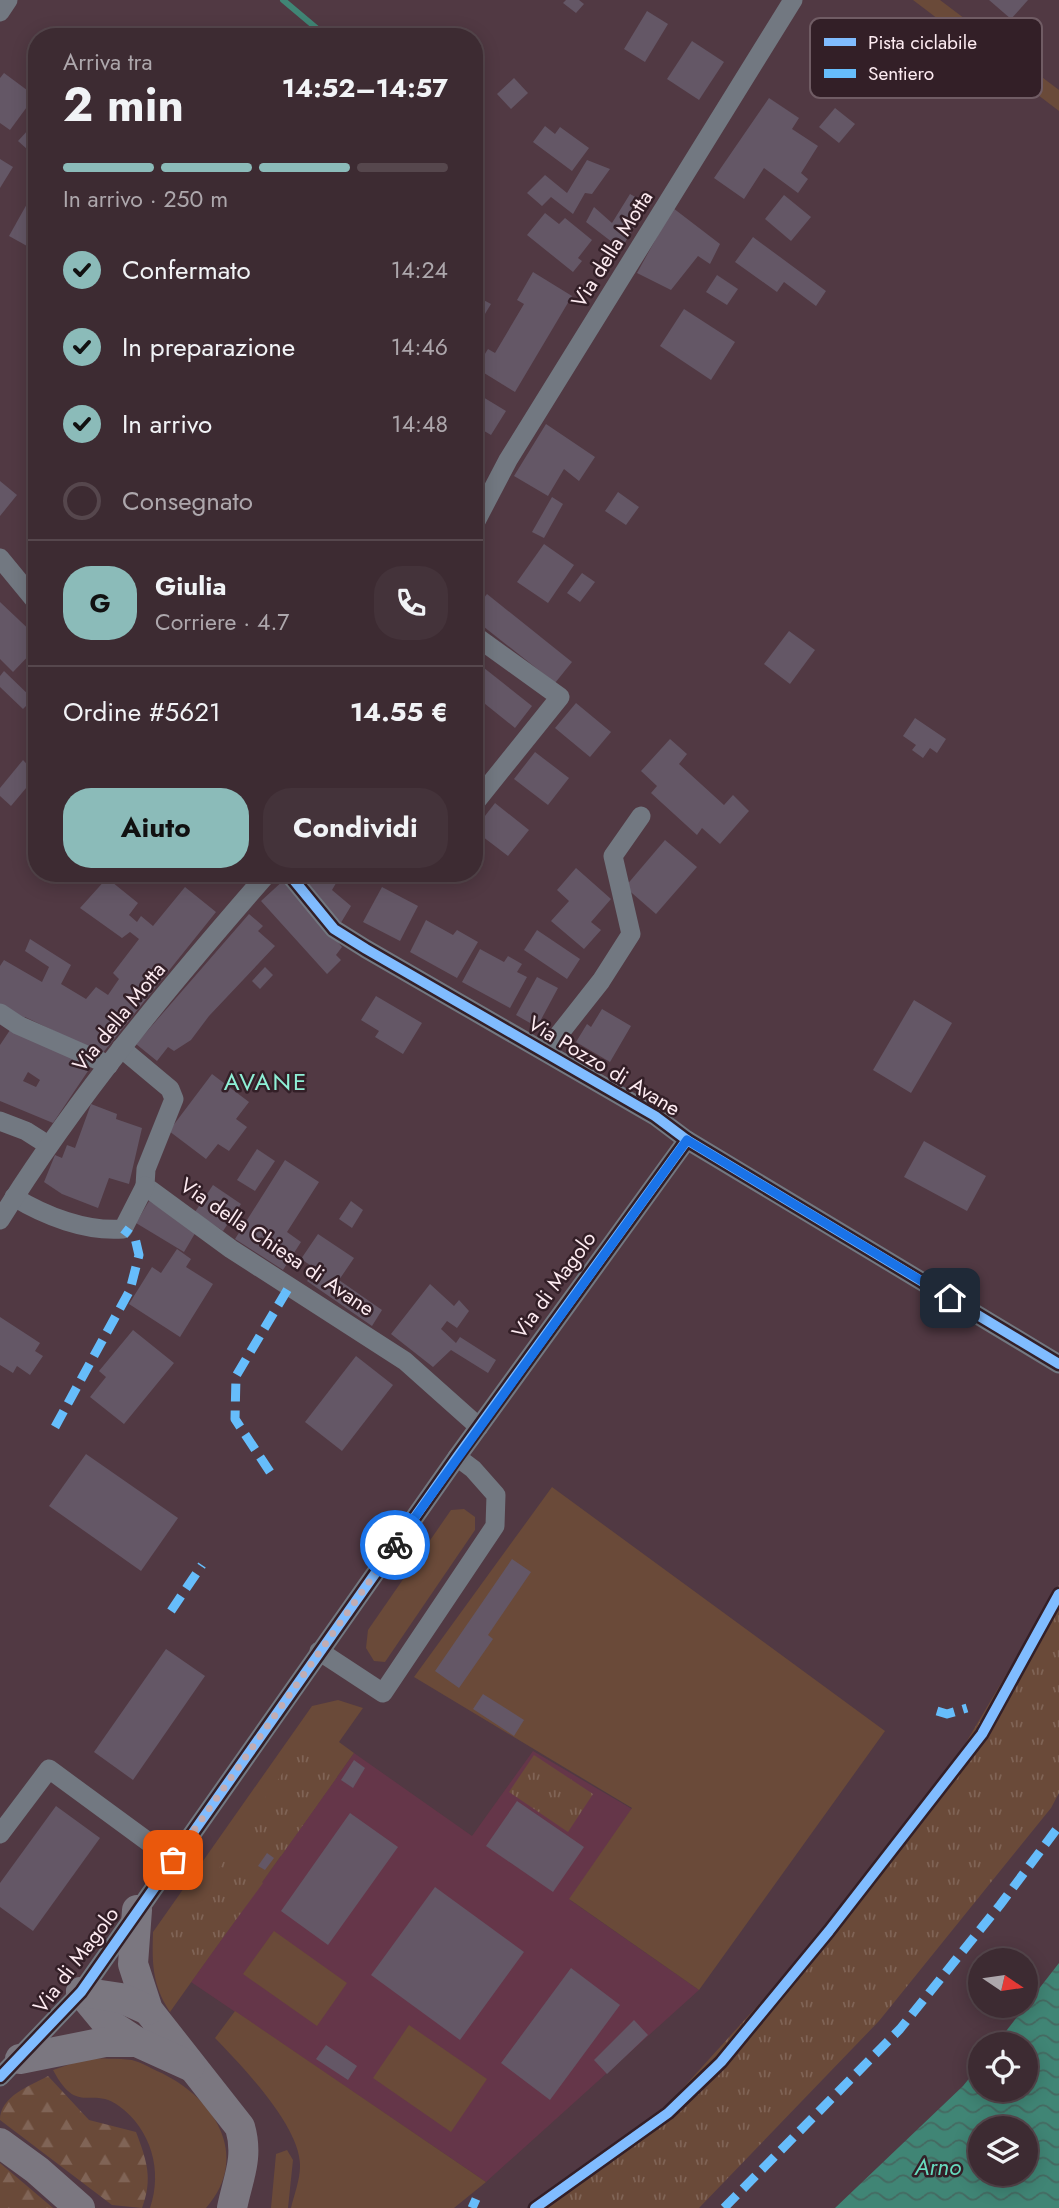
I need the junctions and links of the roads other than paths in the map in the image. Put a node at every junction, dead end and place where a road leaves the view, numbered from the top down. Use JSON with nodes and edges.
{"nodes":[{"id":1,"x":8,"y":0,"type":"edge"},
{"id":2,"x":793,"y":0,"type":"edge"},
{"id":3,"x":0,"y":12,"type":"edge"},
{"id":4,"x":483,"y":508,"type":"edge"},
{"id":5,"x":0,"y":558,"type":"edge"},
{"id":6,"x":28,"y":592,"type":"edge"},
{"id":7,"x":483,"y":641,"type":"edge"},
{"id":8,"x":483,"y":793,"type":"edge"},
{"id":9,"x":641,"y":816,"type":"dead end"},
{"id":10,"x":260,"y":882,"type":"edge"},
{"id":11,"x":295,"y":882,"type":"edge"},
{"id":12,"x":0,"y":1013,"type":"edge"},
{"id":13,"x":121,"y":1048,"type":"junction"},
{"id":14,"x":545,"y":1052,"type":"junction"},
{"id":15,"x":109,"y":1065,"type":"junction"},
{"id":16,"x":0,"y":1121,"type":"edge"},
{"id":17,"x":687,"y":1140,"type":"junction"},
{"id":18,"x":48,"y":1145,"type":"junction"},
{"id":19,"x":145,"y":1186,"type":"junction"},
{"id":20,"x":15,"y":1197,"type":"junction"},
{"id":21,"x":0,"y":1220,"type":"edge"},
{"id":22,"x":1059,"y":1364,"type":"edge"},
{"id":23,"x":479,"y":1427,"type":"junction"},
{"id":24,"x":457,"y":1457,"type":"junction"},
{"id":25,"x":319,"y":1651,"type":"junction"},
{"id":26,"x":0,"y":1834,"type":"edge"},
{"id":27,"x":173,"y":1860,"type":"junction"},
{"id":28,"x":137,"y":1910,"type":"junction"},
{"id":29,"x":81,"y":1992,"type":"junction"},
{"id":30,"x":148,"y":2010,"type":"junction"},
{"id":31,"x":137,"y":2042,"type":"junction"},
{"id":32,"x":190,"y":2066,"type":"junction"},
{"id":33,"x":10,"y":2068,"type":"edge"},
{"id":34,"x":0,"y":2143,"type":"edge"},
{"id":35,"x":230,"y":2205,"type":"edge"},
{"id":36,"x":80,"y":2208,"type":"edge"}],
"edges":[{"from":1,"to":3,"type":"street"},
{"from":2,"to":4,"type":"street","name":"Via della Motta"},
{"from":5,"to":6,"type":"street"},
{"from":7,"to":8,"type":"street"},
{"from":9,"to":14,"type":"street"},
{"from":10,"to":13,"type":"street","name":"Via della Motta"},
{"from":11,"to":14,"type":"street","name":"Via Pozzo di Avane"},
{"from":12,"to":15,"type":"street"},
{"from":13,"to":15,"type":"street","name":"Via della Motta"},
{"from":13,"to":19,"type":"street","name":"Via della Chiesa di Avane"},
{"from":14,"to":17,"type":"street","name":"Via Pozzo di Avane"},
{"from":15,"to":18,"type":"street","name":"Via della Motta"},
{"from":16,"to":18,"type":"street"},
{"from":17,"to":22,"type":"street","name":"Via Pozzo di Avane"},
{"from":17,"to":23,"type":"street","name":"Via di Magolo"},
{"from":18,"to":20,"type":"street","name":"Via della Motta"},
{"from":19,"to":20,"type":"street"},
{"from":19,"to":23,"type":"street","name":"Via della Chiesa di Avane"},
{"from":20,"to":21,"type":"street","name":"Via della Motta"},
{"from":23,"to":24,"type":"street","name":"Via di Magolo"},
{"from":24,"to":25,"type":"street","name":"Via di Magolo"},
{"from":24,"to":25,"type":"street"},
{"from":25,"to":27,"type":"street","name":"Via di Magolo"},
{"from":26,"to":27,"type":"street"},
{"from":27,"to":28,"type":"street","name":"Via di Magolo"},
{"from":28,"to":29,"type":"street","name":"Via di Magolo"},
{"from":28,"to":30,"type":"main road"},
{"from":29,"to":30,"type":"main road"},
{"from":29,"to":31,"type":"main road"},
{"from":29,"to":33,"type":"street","name":"Via di Magolo"},
{"from":30,"to":32,"type":"main road"},
{"from":31,"to":32,"type":"main road"},
{"from":31,"to":33,"type":"main road"},
{"from":32,"to":35,"type":"main road"},
{"from":34,"to":36,"type":"main road"}]}
